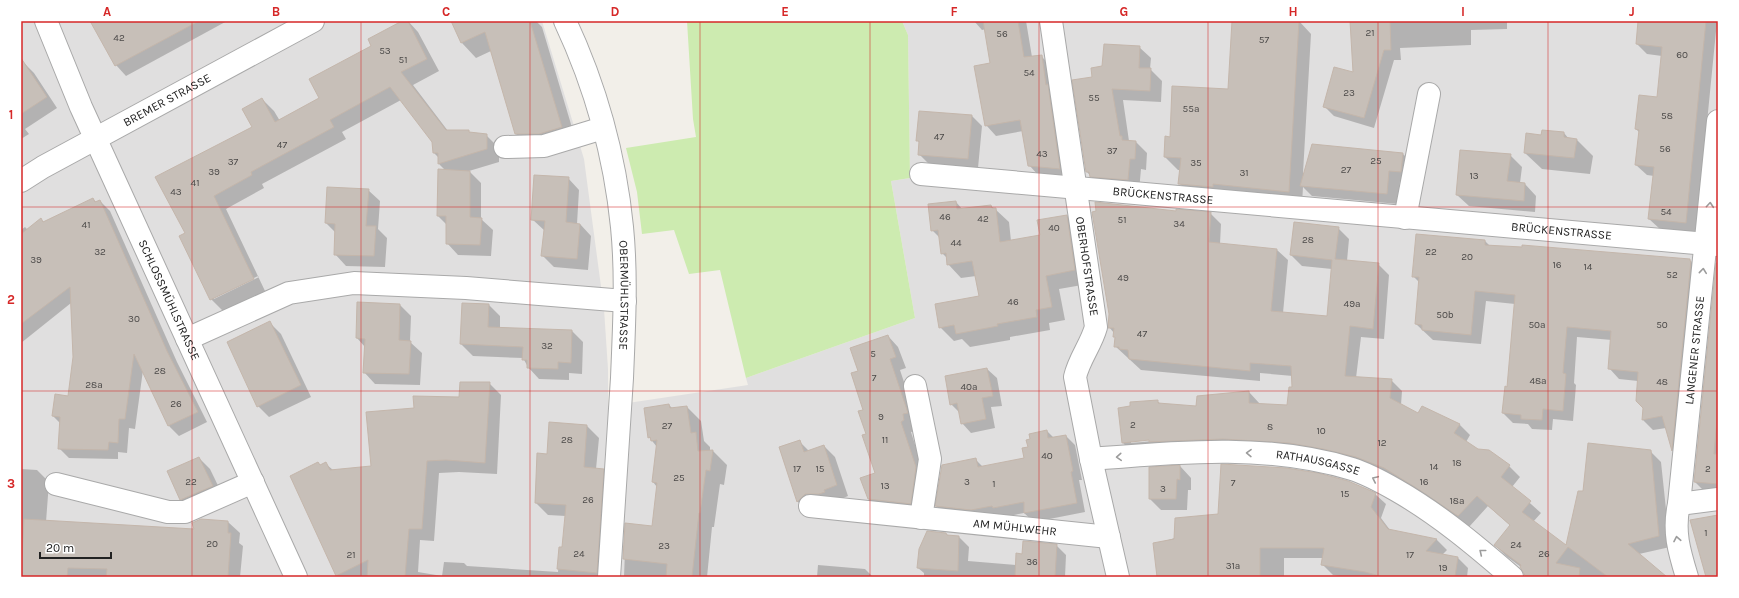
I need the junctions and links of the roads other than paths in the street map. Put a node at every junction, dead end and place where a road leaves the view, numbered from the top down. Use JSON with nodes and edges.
{"nodes":[{"id":1,"x":46,"y":21,"type":"edge"},
{"id":2,"x":313,"y":21,"type":"edge"},
{"id":3,"x":565,"y":21,"type":"edge"},
{"id":4,"x":1051,"y":21,"type":"edge"},
{"id":5,"x":1429,"y":94,"type":"dead end"},
{"id":6,"x":1718,"y":121,"type":"edge"},
{"id":7,"x":603,"y":128,"type":"junction"},
{"id":8,"x":96,"y":138,"type":"junction"},
{"id":9,"x":506,"y":147,"type":"dead end"},
{"id":10,"x":921,"y":174,"type":"dead end"},
{"id":11,"x":21,"y":181,"type":"edge"},
{"id":12,"x":1075,"y":188,"type":"junction"},
{"id":13,"x":1405,"y":218,"type":"junction"},
{"id":14,"x":1712,"y":244,"type":"edge"},
{"id":15,"x":625,"y":301,"type":"junction"},
{"id":16,"x":188,"y":339,"type":"junction"},
{"id":17,"x":914,"y":386,"type":"dead end"},
{"id":18,"x":1091,"y":459,"type":"junction"},
{"id":19,"x":253,"y":482,"type":"junction"},
{"id":20,"x":56,"y":484,"type":"dead end"},
{"id":21,"x":1718,"y":499,"type":"edge"},
{"id":22,"x":1679,"y":504,"type":"junction"},
{"id":23,"x":810,"y":506,"type":"dead end"},
{"id":24,"x":921,"y":518,"type":"junction"},
{"id":25,"x":1109,"y":537,"type":"junction"},
{"id":26,"x":1680,"y":572,"type":"edge"},
{"id":27,"x":296,"y":577,"type":"edge"},
{"id":28,"x":609,"y":577,"type":"edge"},
{"id":29,"x":1118,"y":577,"type":"edge"},
{"id":30,"x":1512,"y":577,"type":"edge"}],
"edges":[{"from":1,"to":8,"type":"street","name":"SCHLOSSMÜHLSTRASSE"},
{"from":2,"to":8,"type":"street","name":"BREMER STRASSE"},
{"from":3,"to":7,"type":"street","name":"OBERMÜHLSTRASSE"},
{"from":4,"to":12,"type":"street","name":"OBERHOFSTRASSE"},
{"from":5,"to":13,"type":"street"},
{"from":14,"to":6,"type":"street","name":"LANGENER STRASSE","one_way":true},
{"from":7,"to":9,"type":"street"},
{"from":7,"to":15,"type":"street","name":"OBERMÜHLSTRASSE"},
{"from":8,"to":11,"type":"street","name":"BREMER STRASSE"},
{"from":8,"to":16,"type":"street","name":"SCHLOSSMÜHLSTRASSE"},
{"from":10,"to":12,"type":"street","name":"BRÜCKENSTRASSE"},
{"from":12,"to":13,"type":"street","name":"BRÜCKENSTRASSE"},
{"from":12,"to":18,"type":"street","name":"OBERHOFSTRASSE"},
{"from":13,"to":14,"type":"street","name":"BRÜCKENSTRASSE"},
{"from":22,"to":14,"type":"street","name":"LANGENER STRASSE","one_way":true},
{"from":15,"to":16,"type":"street"},
{"from":15,"to":28,"type":"street","name":"OBERMÜHLSTRASSE"},
{"from":16,"to":19,"type":"street","name":"SCHLOSSMÜHLSTRASSE"},
{"from":17,"to":24,"type":"street"},
{"from":18,"to":25,"type":"street","name":"OBERHOFSTRASSE"},
{"from":30,"to":18,"type":"street","name":"RATHAUSGASSE","one_way":true},
{"from":19,"to":20,"type":"street"},
{"from":19,"to":27,"type":"street","name":"SCHLOSSMÜHLSTRASSE"},
{"from":21,"to":22,"type":"street"},
{"from":26,"to":22,"type":"street","name":"LANGENER STRASSE","one_way":true},
{"from":23,"to":24,"type":"street","name":"AM MÜHLWEHR"},
{"from":24,"to":25,"type":"street","name":"AM MÜHLWEHR"},
{"from":25,"to":29,"type":"street","name":"OBERHOFSTRASSE"}]}
